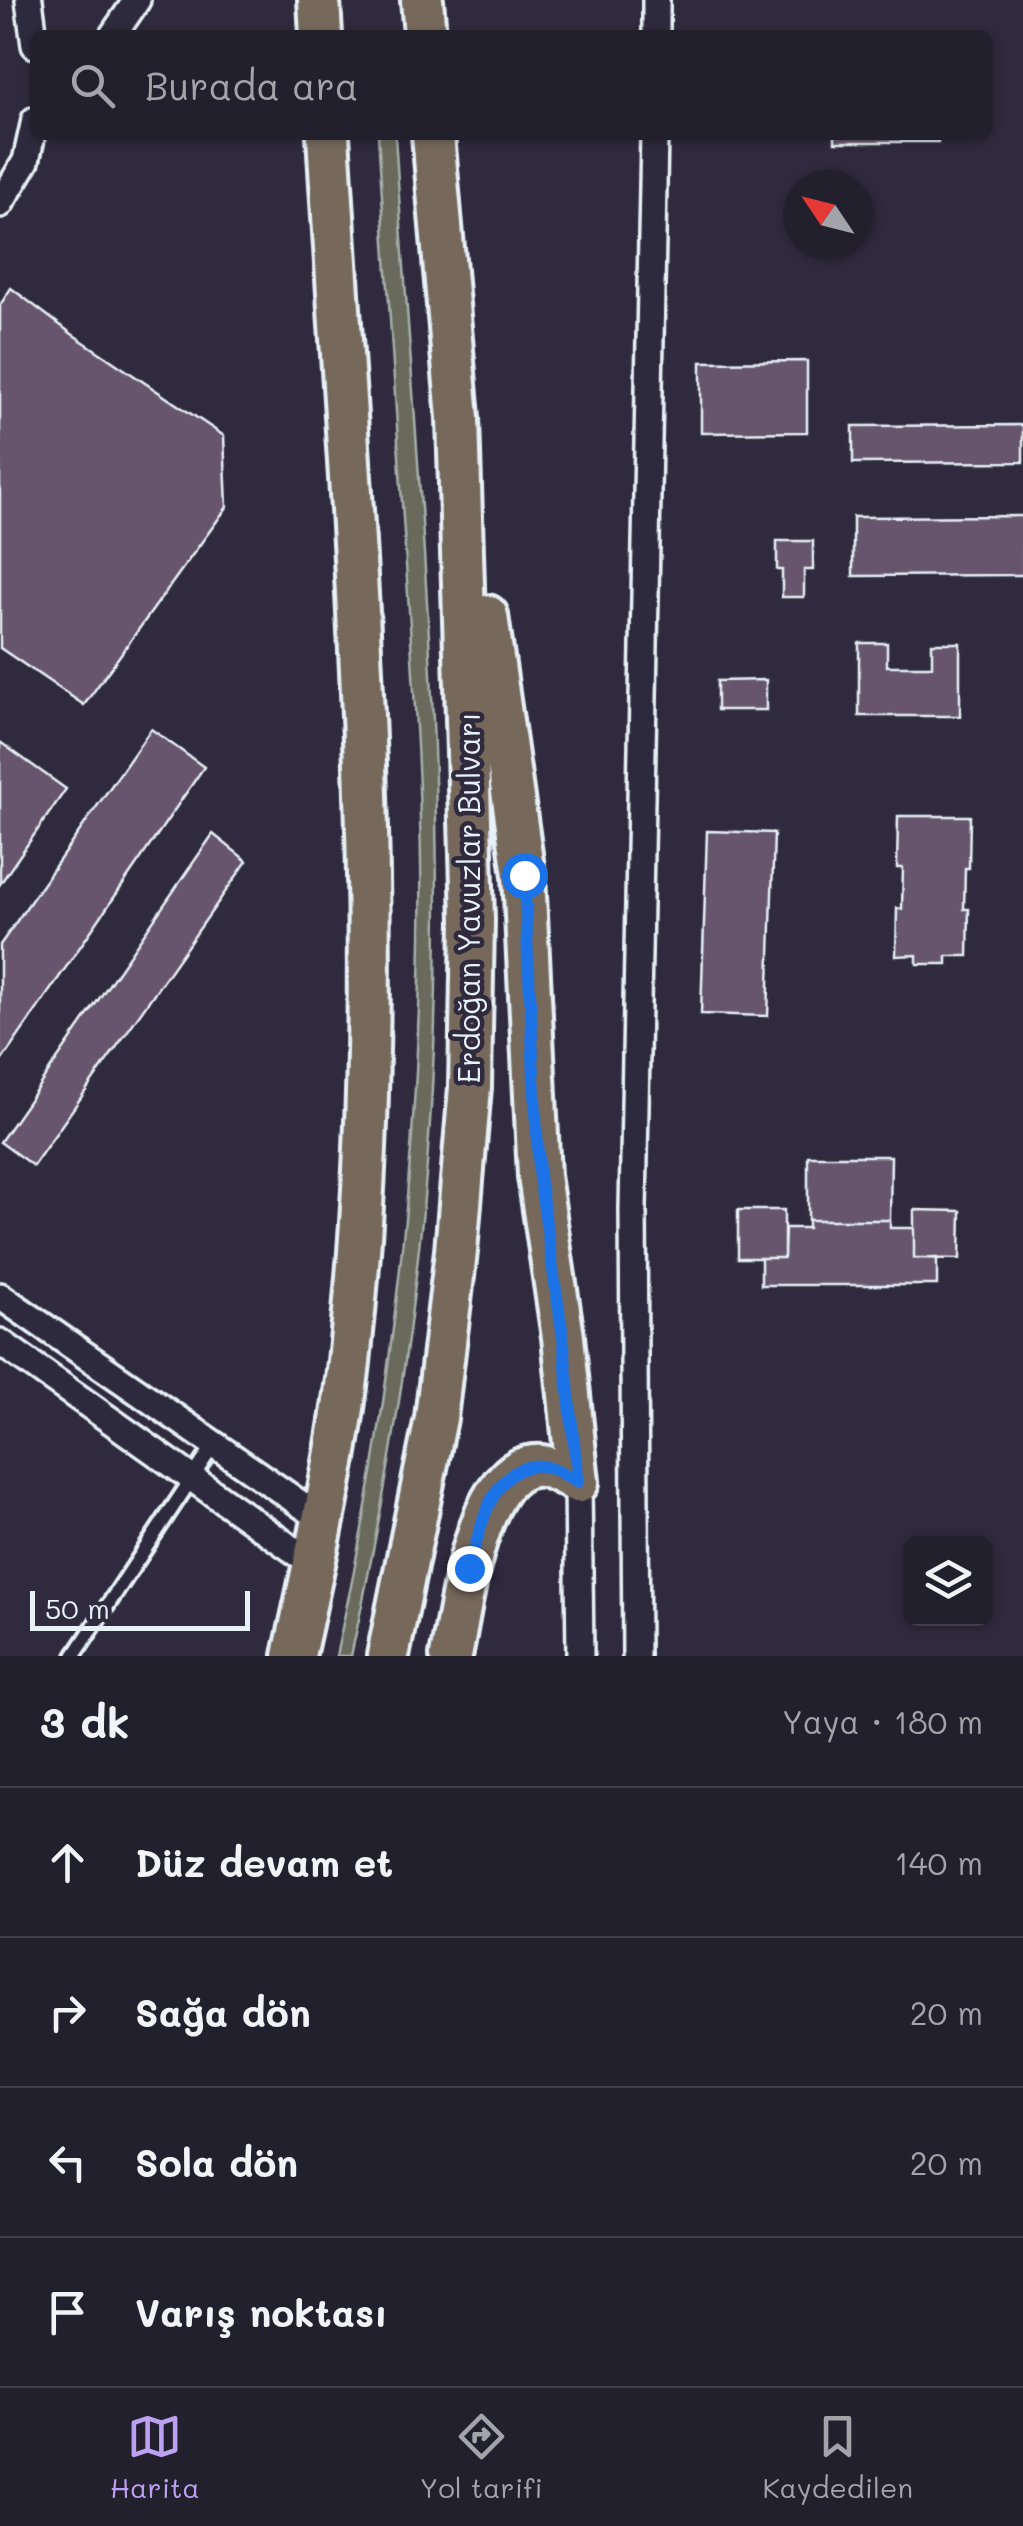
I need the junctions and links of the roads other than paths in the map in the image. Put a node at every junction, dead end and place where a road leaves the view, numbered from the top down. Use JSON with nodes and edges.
{"nodes":[{"id":1,"x":29,"y":0,"type":"edge"},
{"id":2,"x":137,"y":0,"type":"edge"},
{"id":3,"x":319,"y":0,"type":"edge"},
{"id":4,"x":422,"y":0,"type":"edge"},
{"id":5,"x":656,"y":0,"type":"edge"},
{"id":6,"x":33,"y":30,"type":"edge"},
{"id":7,"x":116,"y":30,"type":"edge"},
{"id":8,"x":322,"y":30,"type":"edge"},
{"id":9,"x":425,"y":30,"type":"edge"},
{"id":10,"x":656,"y":30,"type":"edge"},
{"id":11,"x":31,"y":140,"type":"edge"},
{"id":12,"x":43,"y":140,"type":"edge"},
{"id":13,"x":328,"y":140,"type":"edge"},
{"id":14,"x":434,"y":140,"type":"edge"},
{"id":15,"x":654,"y":140,"type":"edge"},
{"id":16,"x":26,"y":161,"type":"junction"},
{"id":17,"x":0,"y":204,"type":"edge"},
{"id":18,"x":458,"y":418,"type":"junction"},
{"id":19,"x":0,"y":1296,"type":"edge"},
{"id":20,"x":0,"y":1342,"type":"edge"},
{"id":21,"x":214,"y":1445,"type":"junction"},
{"id":22,"x":192,"y":1478,"type":"junction"},
{"id":23,"x":578,"y":1482,"type":"junction"},
{"id":24,"x":322,"y":1519,"type":"junction"},
{"id":25,"x":313,"y":1564,"type":"junction"},
{"id":26,"x":74,"y":1656,"type":"edge"},
{"id":27,"x":294,"y":1656,"type":"edge"},
{"id":28,"x":388,"y":1656,"type":"edge"},
{"id":29,"x":451,"y":1656,"type":"edge"},
{"id":30,"x":580,"y":1656,"type":"edge"},
{"id":31,"x":636,"y":1656,"type":"edge"}],
"edges":[{"from":1,"to":6,"type":"street"},
{"from":2,"to":7,"type":"street"},
{"from":3,"to":8,"type":"main road"},
{"from":4,"to":9,"type":"main road"},
{"from":5,"to":10,"type":"street"},
{"from":11,"to":16,"type":"street"},
{"from":12,"to":16,"type":"street"},
{"from":13,"to":24,"type":"main road"},
{"from":14,"to":18,"type":"main road","name":"Erdoğan Yavuzlar Bulvarı"},
{"from":15,"to":31,"type":"street"},
{"from":16,"to":17,"type":"street"},
{"from":18,"to":23,"type":"main road"},
{"from":18,"to":28,"type":"main road","name":"Erdoğan Yavuzlar Bulvarı"},
{"from":19,"to":21,"type":"street"},
{"from":20,"to":22,"type":"street"},
{"from":21,"to":22,"type":"lane"},
{"from":21,"to":24,"type":"street"},
{"from":22,"to":25,"type":"street"},
{"from":22,"to":26,"type":"lane"},
{"from":23,"to":29,"type":"main road"},
{"from":23,"to":30,"type":"street"},
{"from":24,"to":25,"type":"main road"},
{"from":25,"to":27,"type":"main road"}]}
